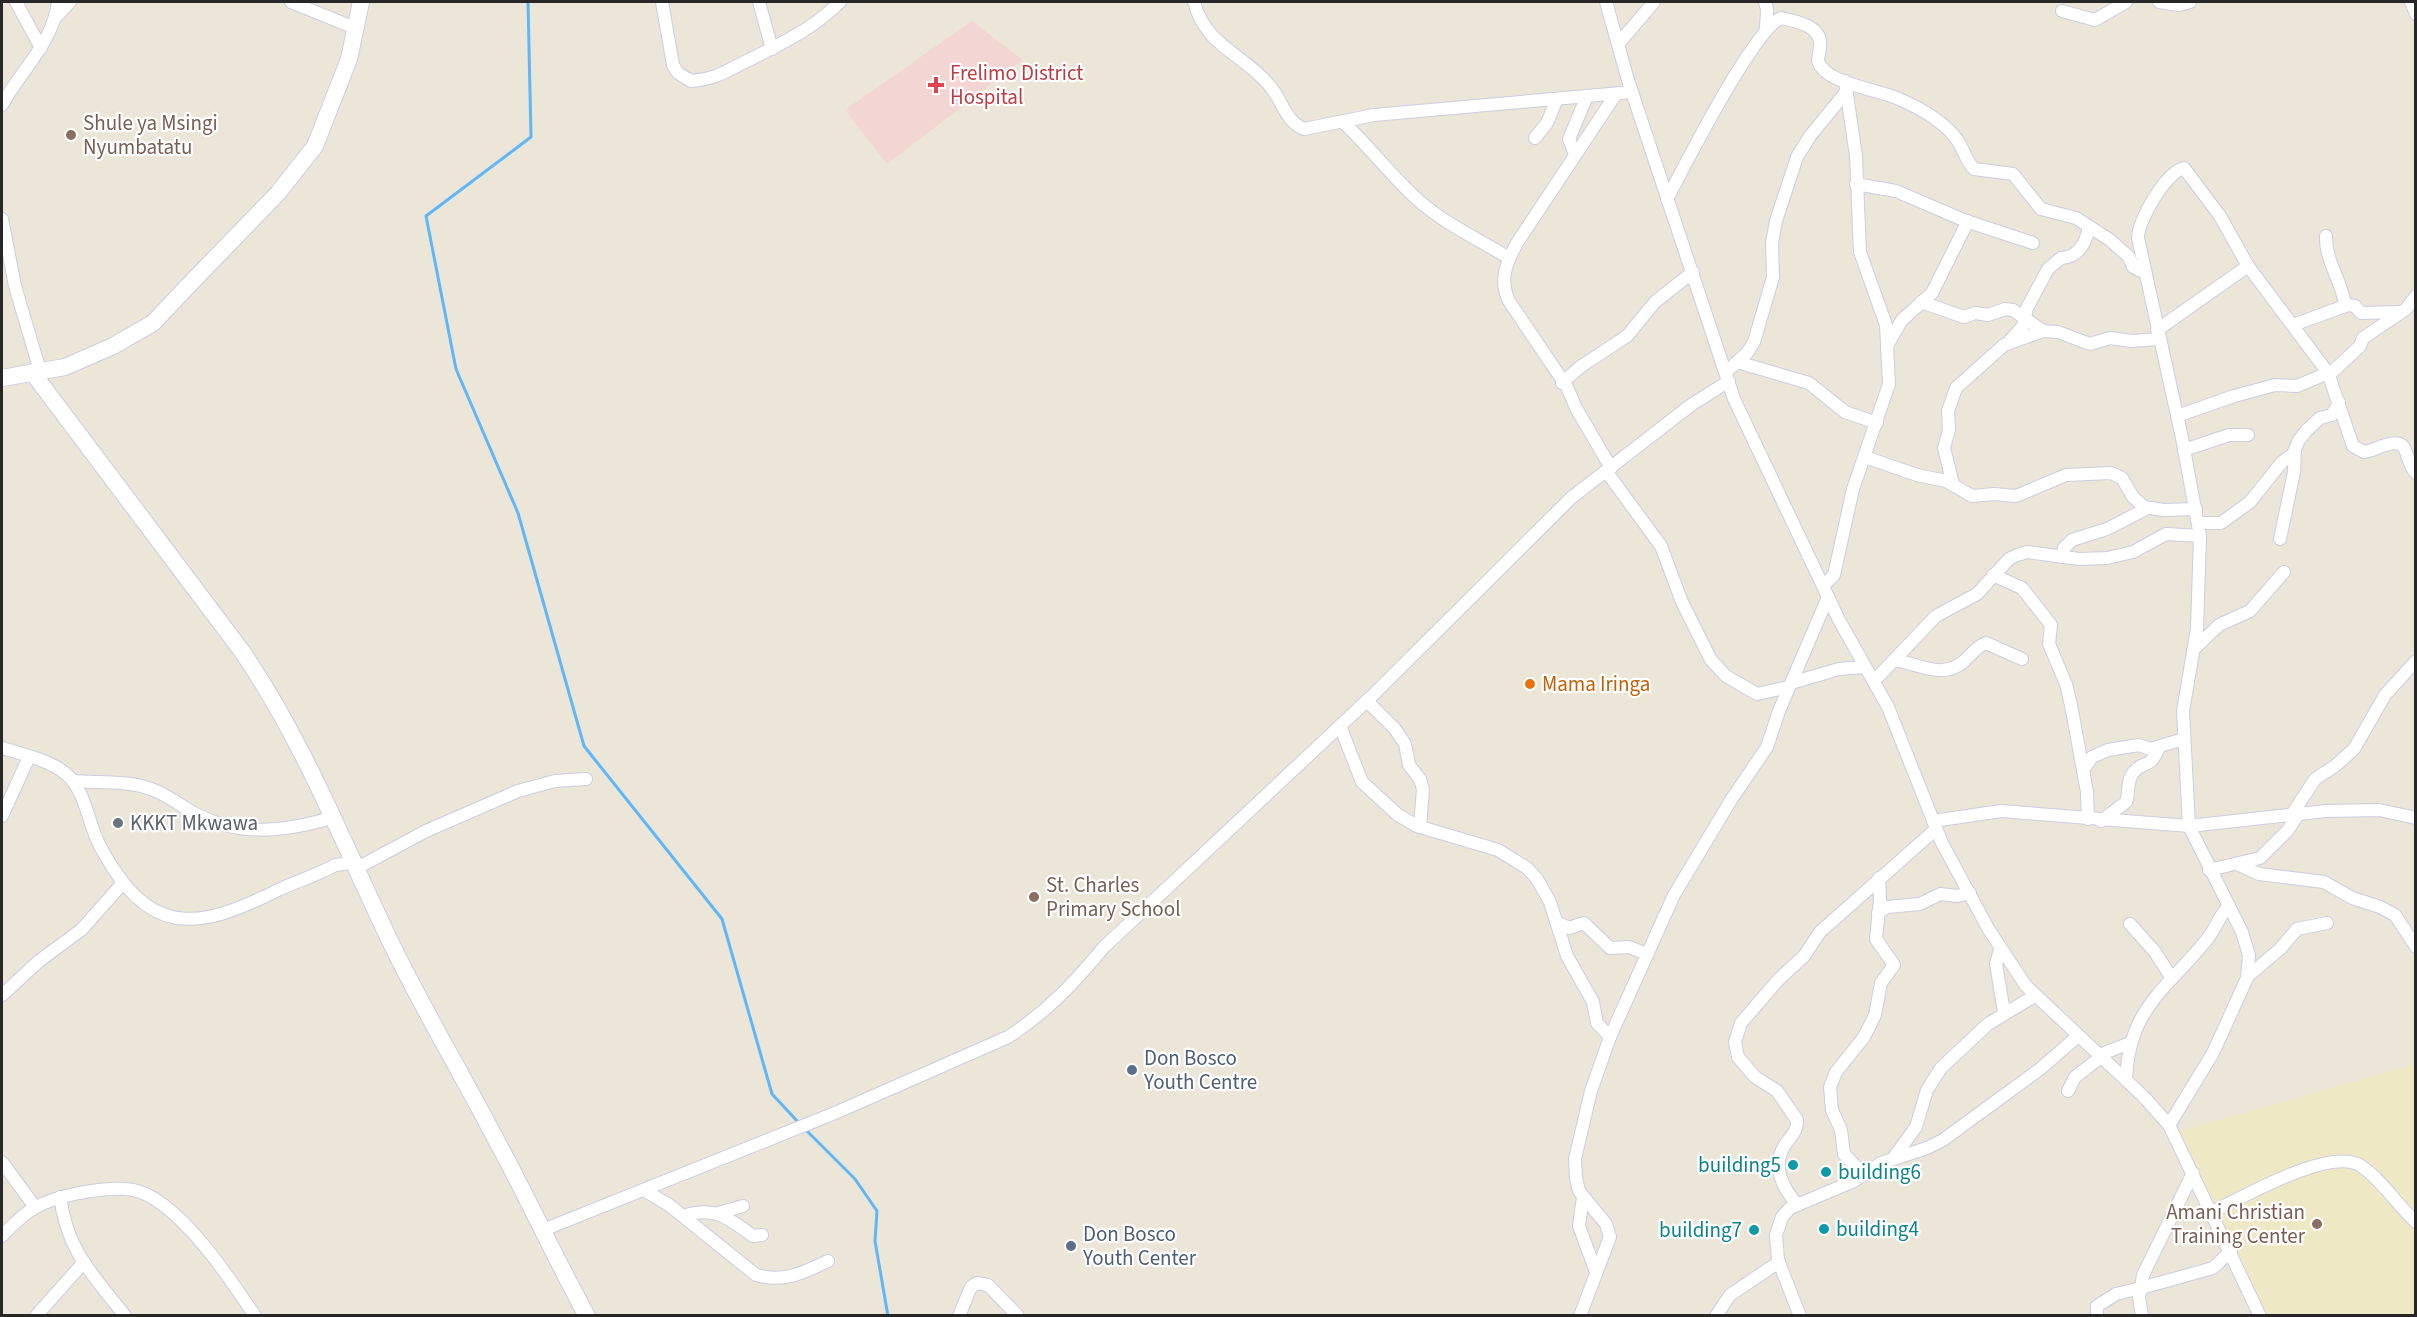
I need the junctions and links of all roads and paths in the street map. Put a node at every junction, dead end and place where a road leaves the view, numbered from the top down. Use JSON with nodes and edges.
{"nodes":[{"id":1,"x":16,"y":2,"type":"edge"},
{"id":2,"x":58,"y":2,"type":"edge"},
{"id":3,"x":70,"y":2,"type":"edge"},
{"id":4,"x":291,"y":2,"type":"edge"},
{"id":5,"x":361,"y":2,"type":"edge"},
{"id":6,"x":662,"y":2,"type":"edge"},
{"id":7,"x":759,"y":2,"type":"edge"},
{"id":8,"x":840,"y":2,"type":"edge"},
{"id":9,"x":1194,"y":2,"type":"edge"},
{"id":10,"x":1606,"y":2,"type":"edge"},
{"id":11,"x":1654,"y":2,"type":"edge"},
{"id":12,"x":1765,"y":2,"type":"edge"},
{"id":13,"x":2126,"y":2,"type":"edge"},
{"id":14,"x":2159,"y":2,"type":"edge"},
{"id":15,"x":2190,"y":2,"type":"edge"},
{"id":16,"x":2411,"y":2,"type":"edge"},
{"id":17,"x":2062,"y":11,"type":"dead end"},
{"id":18,"x":2415,"y":14,"type":"edge"},
{"id":19,"x":56,"y":17,"type":"junction"},
{"id":20,"x":1786,"y":20,"type":"junction"},
{"id":21,"x":356,"y":28,"type":"junction"},
{"id":22,"x":1766,"y":29,"type":"junction"},
{"id":23,"x":1619,"y":43,"type":"junction"},
{"id":24,"x":41,"y":48,"type":"junction"},
{"id":25,"x":772,"y":49,"type":"junction"},
{"id":26,"x":1845,"y":87,"type":"junction"},
{"id":27,"x":1632,"y":92,"type":"junction"},
{"id":28,"x":1616,"y":94,"type":"junction"},
{"id":29,"x":1587,"y":96,"type":"junction"},
{"id":30,"x":1557,"y":99,"type":"junction"},
{"id":31,"x":2,"y":105,"type":"edge"},
{"id":32,"x":1343,"y":122,"type":"junction"},
{"id":33,"x":1535,"y":138,"type":"dead end"},
{"id":34,"x":1575,"y":154,"type":"junction"},
{"id":35,"x":1856,"y":184,"type":"junction"},
{"id":36,"x":1667,"y":199,"type":"junction"},
{"id":37,"x":2,"y":219,"type":"edge"},
{"id":38,"x":1968,"y":221,"type":"junction"},
{"id":39,"x":2089,"y":227,"type":"junction"},
{"id":40,"x":2326,"y":236,"type":"dead end"},
{"id":41,"x":2033,"y":243,"type":"dead end"},
{"id":42,"x":1509,"y":258,"type":"junction"},
{"id":43,"x":2248,"y":266,"type":"junction"},
{"id":44,"x":1693,"y":272,"type":"junction"},
{"id":45,"x":2145,"y":273,"type":"junction"},
{"id":46,"x":2415,"y":296,"type":"edge"},
{"id":47,"x":1921,"y":302,"type":"junction"},
{"id":48,"x":2345,"y":305,"type":"junction"},
{"id":49,"x":2401,"y":312,"type":"junction"},
{"id":50,"x":2025,"y":316,"type":"junction"},
{"id":51,"x":2293,"y":325,"type":"junction"},
{"id":52,"x":2043,"y":331,"type":"junction"},
{"id":53,"x":2158,"y":335,"type":"junction"},
{"id":54,"x":2008,"y":343,"type":"junction"},
{"id":55,"x":1887,"y":345,"type":"junction"},
{"id":56,"x":1737,"y":362,"type":"junction"},
{"id":57,"x":36,"y":372,"type":"junction"},
{"id":58,"x":2328,"y":374,"type":"junction"},
{"id":59,"x":1727,"y":377,"type":"junction"},
{"id":60,"x":2,"y":378,"type":"edge"},
{"id":61,"x":1562,"y":383,"type":"junction"},
{"id":62,"x":2339,"y":402,"type":"junction"},
{"id":63,"x":2177,"y":416,"type":"junction"},
{"id":64,"x":1877,"y":423,"type":"junction"},
{"id":65,"x":2248,"y":435,"type":"dead end"},
{"id":66,"x":2184,"y":450,"type":"junction"},
{"id":67,"x":2295,"y":451,"type":"junction"},
{"id":68,"x":1865,"y":457,"type":"junction"},
{"id":69,"x":1608,"y":470,"type":"junction"},
{"id":70,"x":2415,"y":473,"type":"edge"},
{"id":71,"x":1953,"y":484,"type":"junction"},
{"id":72,"x":2148,"y":508,"type":"junction"},
{"id":73,"x":2196,"y":509,"type":"junction"},
{"id":74,"x":2199,"y":530,"type":"junction"},
{"id":75,"x":2280,"y":539,"type":"dead end"},
{"id":76,"x":2062,"y":557,"type":"junction"},
{"id":77,"x":2284,"y":572,"type":"dead end"},
{"id":78,"x":1993,"y":575,"type":"junction"},
{"id":79,"x":1825,"y":591,"type":"junction"},
{"id":80,"x":2193,"y":650,"type":"junction"},
{"id":81,"x":2022,"y":659,"type":"dead end"},
{"id":82,"x":1894,"y":660,"type":"junction"},
{"id":83,"x":2415,"y":661,"type":"edge"},
{"id":84,"x":1864,"y":667,"type":"junction"},
{"id":85,"x":2410,"y":675,"type":"edge"},
{"id":86,"x":1874,"y":681,"type":"junction"},
{"id":87,"x":1790,"y":685,"type":"junction"},
{"id":88,"x":1367,"y":701,"type":"junction"},
{"id":89,"x":1340,"y":726,"type":"junction"},
{"id":90,"x":2184,"y":739,"type":"junction"},
{"id":91,"x":2159,"y":747,"type":"junction"},
{"id":92,"x":2,"y":748,"type":"edge"},
{"id":93,"x":29,"y":757,"type":"junction"},
{"id":94,"x":2083,"y":770,"type":"junction"},
{"id":95,"x":586,"y":779,"type":"dead end"},
{"id":96,"x":73,"y":782,"type":"junction"},
{"id":97,"x":2296,"y":813,"type":"junction"},
{"id":98,"x":2,"y":816,"type":"edge"},
{"id":99,"x":331,"y":818,"type":"junction"},
{"id":100,"x":2415,"y":818,"type":"edge"},
{"id":101,"x":2088,"y":819,"type":"junction"},
{"id":102,"x":2101,"y":821,"type":"junction"},
{"id":103,"x":1934,"y":825,"type":"junction"},
{"id":104,"x":2188,"y":826,"type":"junction"},
{"id":105,"x":1420,"y":827,"type":"junction"},
{"id":106,"x":2237,"y":864,"type":"junction"},
{"id":107,"x":353,"y":866,"type":"junction"},
{"id":108,"x":2209,"y":870,"type":"junction"},
{"id":109,"x":1879,"y":878,"type":"junction"},
{"id":110,"x":123,"y":883,"type":"junction"},
{"id":111,"x":1970,"y":893,"type":"junction"},
{"id":112,"x":2228,"y":907,"type":"junction"},
{"id":113,"x":1878,"y":913,"type":"junction"},
{"id":114,"x":1556,"y":922,"type":"junction"},
{"id":115,"x":2130,"y":924,"type":"dead end"},
{"id":116,"x":2327,"y":924,"type":"dead end"},
{"id":117,"x":2415,"y":947,"type":"edge"},
{"id":118,"x":2000,"y":949,"type":"junction"},
{"id":119,"x":1647,"y":954,"type":"junction"},
{"id":120,"x":2248,"y":976,"type":"junction"},
{"id":121,"x":2171,"y":977,"type":"junction"},
{"id":122,"x":2,"y":996,"type":"edge"},
{"id":123,"x":2036,"y":996,"type":"junction"},
{"id":124,"x":2004,"y":1012,"type":"junction"},
{"id":125,"x":2078,"y":1036,"type":"junction"},
{"id":126,"x":1610,"y":1037,"type":"junction"},
{"id":127,"x":2130,"y":1043,"type":"junction"},
{"id":128,"x":2100,"y":1056,"type":"junction"},
{"id":129,"x":2126,"y":1080,"type":"junction"},
{"id":130,"x":2068,"y":1090,"type":"dead end"},
{"id":131,"x":2169,"y":1125,"type":"junction"},
{"id":132,"x":1894,"y":1157,"type":"junction"},
{"id":133,"x":2,"y":1162,"type":"edge"},
{"id":134,"x":2193,"y":1173,"type":"junction"},
{"id":135,"x":1864,"y":1175,"type":"junction"},
{"id":136,"x":644,"y":1190,"type":"junction"},
{"id":137,"x":60,"y":1197,"type":"junction"},
{"id":138,"x":1583,"y":1197,"type":"junction"},
{"id":139,"x":1798,"y":1205,"type":"junction"},
{"id":140,"x":743,"y":1206,"type":"dead end"},
{"id":141,"x":35,"y":1207,"type":"junction"},
{"id":142,"x":2212,"y":1212,"type":"junction"},
{"id":143,"x":718,"y":1214,"type":"junction"},
{"id":144,"x":683,"y":1216,"type":"junction"},
{"id":145,"x":2415,"y":1222,"type":"edge"},
{"id":146,"x":543,"y":1230,"type":"junction"},
{"id":147,"x":762,"y":1235,"type":"dead end"},
{"id":148,"x":2,"y":1236,"type":"edge"},
{"id":149,"x":2231,"y":1251,"type":"junction"},
{"id":150,"x":828,"y":1261,"type":"dead end"},
{"id":151,"x":84,"y":1262,"type":"junction"},
{"id":152,"x":1779,"y":1262,"type":"junction"},
{"id":153,"x":1596,"y":1272,"type":"junction"},
{"id":154,"x":2141,"y":1288,"type":"junction"},
{"id":155,"x":36,"y":1316,"type":"edge"},
{"id":156,"x":125,"y":1316,"type":"edge"},
{"id":157,"x":255,"y":1316,"type":"edge"},
{"id":158,"x":587,"y":1316,"type":"edge"},
{"id":159,"x":959,"y":1316,"type":"edge"},
{"id":160,"x":1018,"y":1316,"type":"edge"},
{"id":161,"x":1580,"y":1316,"type":"edge"},
{"id":162,"x":1716,"y":1316,"type":"edge"},
{"id":163,"x":1800,"y":1316,"type":"edge"},
{"id":164,"x":2097,"y":1316,"type":"edge"},
{"id":165,"x":2142,"y":1316,"type":"edge"},
{"id":166,"x":2260,"y":1316,"type":"edge"}],
"edges":[{"from":1,"to":24,"type":"street"},
{"from":2,"to":19,"type":"street"},
{"from":3,"to":19,"type":"street"},
{"from":4,"to":21,"type":"street"},
{"from":5,"to":21,"type":"street"},
{"from":6,"to":25,"type":"street"},
{"from":7,"to":25,"type":"street"},
{"from":8,"to":25,"type":"street"},
{"from":9,"to":32,"type":"street"},
{"from":10,"to":23,"type":"street"},
{"from":11,"to":23,"type":"street"},
{"from":12,"to":20,"type":"street"},
{"from":12,"to":22,"type":"street"},
{"from":13,"to":17,"type":"street"},
{"from":14,"to":15,"type":"street"},
{"from":16,"to":18,"type":"street"},
{"from":19,"to":24,"type":"street"},
{"from":20,"to":22,"type":"street"},
{"from":20,"to":26,"type":"street"},
{"from":21,"to":57,"type":"street"},
{"from":22,"to":36,"type":"street"},
{"from":23,"to":27,"type":"street"},
{"from":24,"to":31,"type":"street"},
{"from":26,"to":35,"type":"street"},
{"from":26,"to":39,"type":"street"},
{"from":26,"to":56,"type":"street"},
{"from":27,"to":28,"type":"street"},
{"from":27,"to":36,"type":"street"},
{"from":28,"to":29,"type":"street"},
{"from":28,"to":34,"type":"street"},
{"from":29,"to":30,"type":"street"},
{"from":29,"to":34,"type":"street"},
{"from":30,"to":32,"type":"street"},
{"from":30,"to":33,"type":"street"},
{"from":32,"to":42,"type":"street"},
{"from":34,"to":42,"type":"street"},
{"from":35,"to":38,"type":"street"},
{"from":35,"to":55,"type":"street"},
{"from":36,"to":44,"type":"street"},
{"from":37,"to":57,"type":"street"},
{"from":38,"to":41,"type":"street"},
{"from":38,"to":47,"type":"street"},
{"from":39,"to":45,"type":"street"},
{"from":39,"to":50,"type":"street"},
{"from":40,"to":48,"type":"street"},
{"from":42,"to":61,"type":"street"},
{"from":43,"to":45,"type":"street"},
{"from":43,"to":51,"type":"street"},
{"from":43,"to":53,"type":"street"},
{"from":44,"to":59,"type":"street"},
{"from":44,"to":61,"type":"street"},
{"from":45,"to":53,"type":"street"},
{"from":46,"to":49,"type":"street"},
{"from":47,"to":50,"type":"street"},
{"from":47,"to":55,"type":"street"},
{"from":48,"to":49,"type":"street"},
{"from":48,"to":51,"type":"street"},
{"from":49,"to":58,"type":"street"},
{"from":50,"to":52,"type":"street"},
{"from":50,"to":54,"type":"street"},
{"from":51,"to":58,"type":"street"},
{"from":52,"to":53,"type":"street"},
{"from":52,"to":54,"type":"street"},
{"from":53,"to":63,"type":"street"},
{"from":54,"to":71,"type":"street"},
{"from":55,"to":64,"type":"street"},
{"from":56,"to":59,"type":"street"},
{"from":56,"to":64,"type":"street"},
{"from":57,"to":60,"type":"street"},
{"from":57,"to":99,"type":"street"},
{"from":58,"to":62,"type":"street"},
{"from":58,"to":63,"type":"street"},
{"from":59,"to":69,"type":"street"},
{"from":59,"to":79,"type":"street"},
{"from":61,"to":69,"type":"street"},
{"from":62,"to":67,"type":"street"},
{"from":62,"to":70,"type":"street"},
{"from":63,"to":66,"type":"street"},
{"from":64,"to":68,"type":"street"},
{"from":65,"to":66,"type":"street"},
{"from":66,"to":73,"type":"street"},
{"from":67,"to":74,"type":"street"},
{"from":67,"to":75,"type":"street"},
{"from":68,"to":71,"type":"street"},
{"from":68,"to":79,"type":"street"},
{"from":69,"to":87,"type":"street"},
{"from":69,"to":88,"type":"street"},
{"from":71,"to":72,"type":"street"},
{"from":72,"to":73,"type":"street"},
{"from":72,"to":76,"type":"street"},
{"from":73,"to":74,"type":"street"},
{"from":74,"to":76,"type":"street"},
{"from":74,"to":80,"type":"street"},
{"from":76,"to":78,"type":"street"},
{"from":77,"to":80,"type":"street"},
{"from":78,"to":82,"type":"street"},
{"from":78,"to":94,"type":"street"},
{"from":79,"to":84,"type":"street"},
{"from":79,"to":87,"type":"street"},
{"from":80,"to":90,"type":"street"},
{"from":81,"to":82,"type":"street"},
{"from":82,"to":86,"type":"street"},
{"from":83,"to":85,"type":"street"},
{"from":84,"to":86,"type":"street"},
{"from":84,"to":87,"type":"street"},
{"from":85,"to":97,"type":"street"},
{"from":86,"to":103,"type":"street"},
{"from":87,"to":119,"type":"street"},
{"from":88,"to":89,"type":"street"},
{"from":88,"to":105,"type":"street"},
{"from":89,"to":105,"type":"street"},
{"from":89,"to":136,"type":"street"},
{"from":90,"to":91,"type":"street"},
{"from":90,"to":104,"type":"street"},
{"from":91,"to":94,"type":"street"},
{"from":91,"to":102,"type":"street"},
{"from":92,"to":93,"type":"street"},
{"from":93,"to":96,"type":"street"},
{"from":93,"to":98,"type":"street"},
{"from":94,"to":101,"type":"street"},
{"from":95,"to":107,"type":"street"},
{"from":96,"to":99,"type":"street"},
{"from":96,"to":110,"type":"street"},
{"from":97,"to":100,"type":"street"},
{"from":97,"to":104,"type":"street"},
{"from":97,"to":106,"type":"street"},
{"from":99,"to":107,"type":"street"},
{"from":101,"to":102,"type":"street"},
{"from":101,"to":103,"type":"street"},
{"from":102,"to":104,"type":"street"},
{"from":103,"to":109,"type":"street"},
{"from":103,"to":111,"type":"street"},
{"from":104,"to":108,"type":"street"},
{"from":105,"to":114,"type":"street"},
{"from":106,"to":108,"type":"street"},
{"from":106,"to":117,"type":"street"},
{"from":107,"to":110,"type":"street"},
{"from":107,"to":146,"type":"street"},
{"from":108,"to":112,"type":"street"},
{"from":109,"to":113,"type":"street"},
{"from":109,"to":139,"type":"street"},
{"from":110,"to":122,"type":"street"},
{"from":111,"to":113,"type":"street"},
{"from":111,"to":118,"type":"street"},
{"from":112,"to":120,"type":"street"},
{"from":112,"to":121,"type":"street"},
{"from":113,"to":135,"type":"street"},
{"from":114,"to":119,"type":"street"},
{"from":114,"to":126,"type":"street"},
{"from":115,"to":121,"type":"street"},
{"from":116,"to":120,"type":"street"},
{"from":118,"to":123,"type":"street"},
{"from":118,"to":124,"type":"street"},
{"from":119,"to":126,"type":"street"},
{"from":120,"to":131,"type":"street"},
{"from":121,"to":127,"type":"street"},
{"from":123,"to":124,"type":"street"},
{"from":123,"to":125,"type":"street"},
{"from":124,"to":132,"type":"street"},
{"from":125,"to":128,"type":"street"},
{"from":125,"to":132,"type":"street"},
{"from":126,"to":138,"type":"street"},
{"from":127,"to":128,"type":"street"},
{"from":127,"to":129,"type":"street"},
{"from":128,"to":129,"type":"street"},
{"from":128,"to":130,"type":"street"},
{"from":129,"to":131,"type":"street"},
{"from":131,"to":134,"type":"street"},
{"from":132,"to":135,"type":"street"},
{"from":133,"to":141,"type":"street"},
{"from":134,"to":142,"type":"street"},
{"from":134,"to":154,"type":"street"},
{"from":135,"to":139,"type":"street"},
{"from":136,"to":144,"type":"street"},
{"from":136,"to":146,"type":"street"},
{"from":137,"to":141,"type":"street"},
{"from":137,"to":151,"type":"street"},
{"from":137,"to":157,"type":"street"},
{"from":138,"to":153,"type":"street"},
{"from":138,"to":153,"type":"street"},
{"from":139,"to":152,"type":"street"},
{"from":140,"to":143,"type":"street"},
{"from":141,"to":148,"type":"street"},
{"from":142,"to":145,"type":"street"},
{"from":142,"to":149,"type":"street"},
{"from":143,"to":144,"type":"street"},
{"from":143,"to":147,"type":"street"},
{"from":144,"to":150,"type":"street"},
{"from":146,"to":158,"type":"street"},
{"from":149,"to":154,"type":"street"},
{"from":149,"to":166,"type":"street"},
{"from":151,"to":155,"type":"street"},
{"from":151,"to":156,"type":"street"},
{"from":152,"to":162,"type":"street"},
{"from":152,"to":163,"type":"street"},
{"from":153,"to":161,"type":"street"},
{"from":154,"to":164,"type":"street"},
{"from":154,"to":165,"type":"street"},
{"from":159,"to":160,"type":"street"}]}
